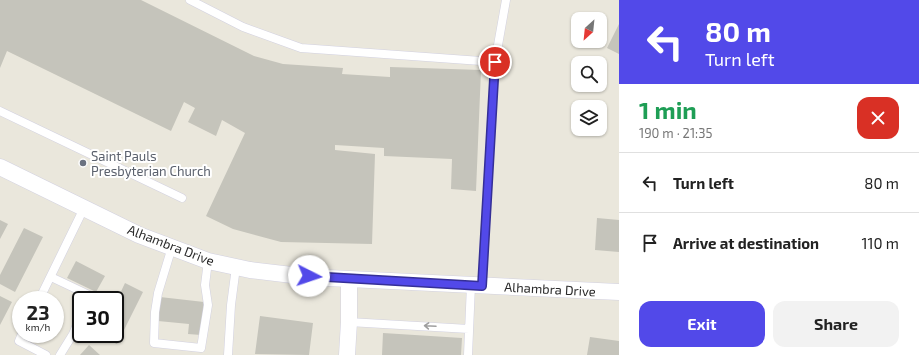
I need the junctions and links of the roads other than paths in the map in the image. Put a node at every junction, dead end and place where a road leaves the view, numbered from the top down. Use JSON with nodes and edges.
{"nodes":[{"id":1,"x":190,"y":0,"type":"edge"},
{"id":2,"x":506,"y":0,"type":"edge"},
{"id":3,"x":495,"y":62,"type":"junction"},
{"id":4,"x":0,"y":111,"type":"edge"},
{"id":5,"x":1,"y":169,"type":"edge"},
{"id":6,"x":182,"y":198,"type":"dead end"},
{"id":7,"x":84,"y":208,"type":"junction"},
{"id":8,"x":172,"y":247,"type":"junction"},
{"id":9,"x":208,"y":261,"type":"junction"},
{"id":10,"x":236,"y":267,"type":"junction"},
{"id":11,"x":51,"y":277,"type":"junction"},
{"id":12,"x":349,"y":279,"type":"junction"},
{"id":13,"x":477,"y":285,"type":"junction"},
{"id":14,"x":44,"y":291,"type":"edge"},
{"id":15,"x":81,"y":291,"type":"edge"},
{"id":16,"x":619,"y":292,"type":"edge"},
{"id":17,"x":349,"y":322,"type":"junction"},
{"id":18,"x":469,"y":328,"type":"junction"},
{"id":19,"x":72,"y":336,"type":"edge"},
{"id":20,"x":23,"y":343,"type":"edge"},
{"id":21,"x":46,"y":355,"type":"edge"},
{"id":22,"x":60,"y":355,"type":"edge"},
{"id":23,"x":228,"y":355,"type":"edge"},
{"id":24,"x":347,"y":355,"type":"edge"},
{"id":25,"x":468,"y":355,"type":"edge"}],
"edges":[{"from":1,"to":3,"type":"lane"},
{"from":2,"to":3,"type":"lane"},
{"from":3,"to":13,"type":"lane"},
{"from":4,"to":6,"type":"lane"},
{"from":5,"to":7,"type":"street","name":"Alhambra Drive"},
{"from":7,"to":8,"type":"street","name":"Alhambra Drive"},
{"from":7,"to":11,"type":"lane"},
{"from":8,"to":9,"type":"street","name":"Alhambra Drive"},
{"from":8,"to":9,"type":"lane"},
{"from":9,"to":10,"type":"street","name":"Alhambra Drive"},
{"from":10,"to":12,"type":"street","name":"Alhambra Drive"},
{"from":10,"to":23,"type":"lane"},
{"from":11,"to":14,"type":"lane"},
{"from":11,"to":15,"type":"lane"},
{"from":12,"to":13,"type":"street","name":"Alhambra Drive"},
{"from":12,"to":17,"type":"street"},
{"from":13,"to":16,"type":"street","name":"Alhambra Drive"},
{"from":13,"to":18,"type":"lane"},
{"from":18,"to":17,"type":"lane","one_way":true},
{"from":17,"to":24,"type":"street"},
{"from":18,"to":25,"type":"lane"},
{"from":19,"to":22,"type":"lane"},
{"from":20,"to":21,"type":"lane"}]}
